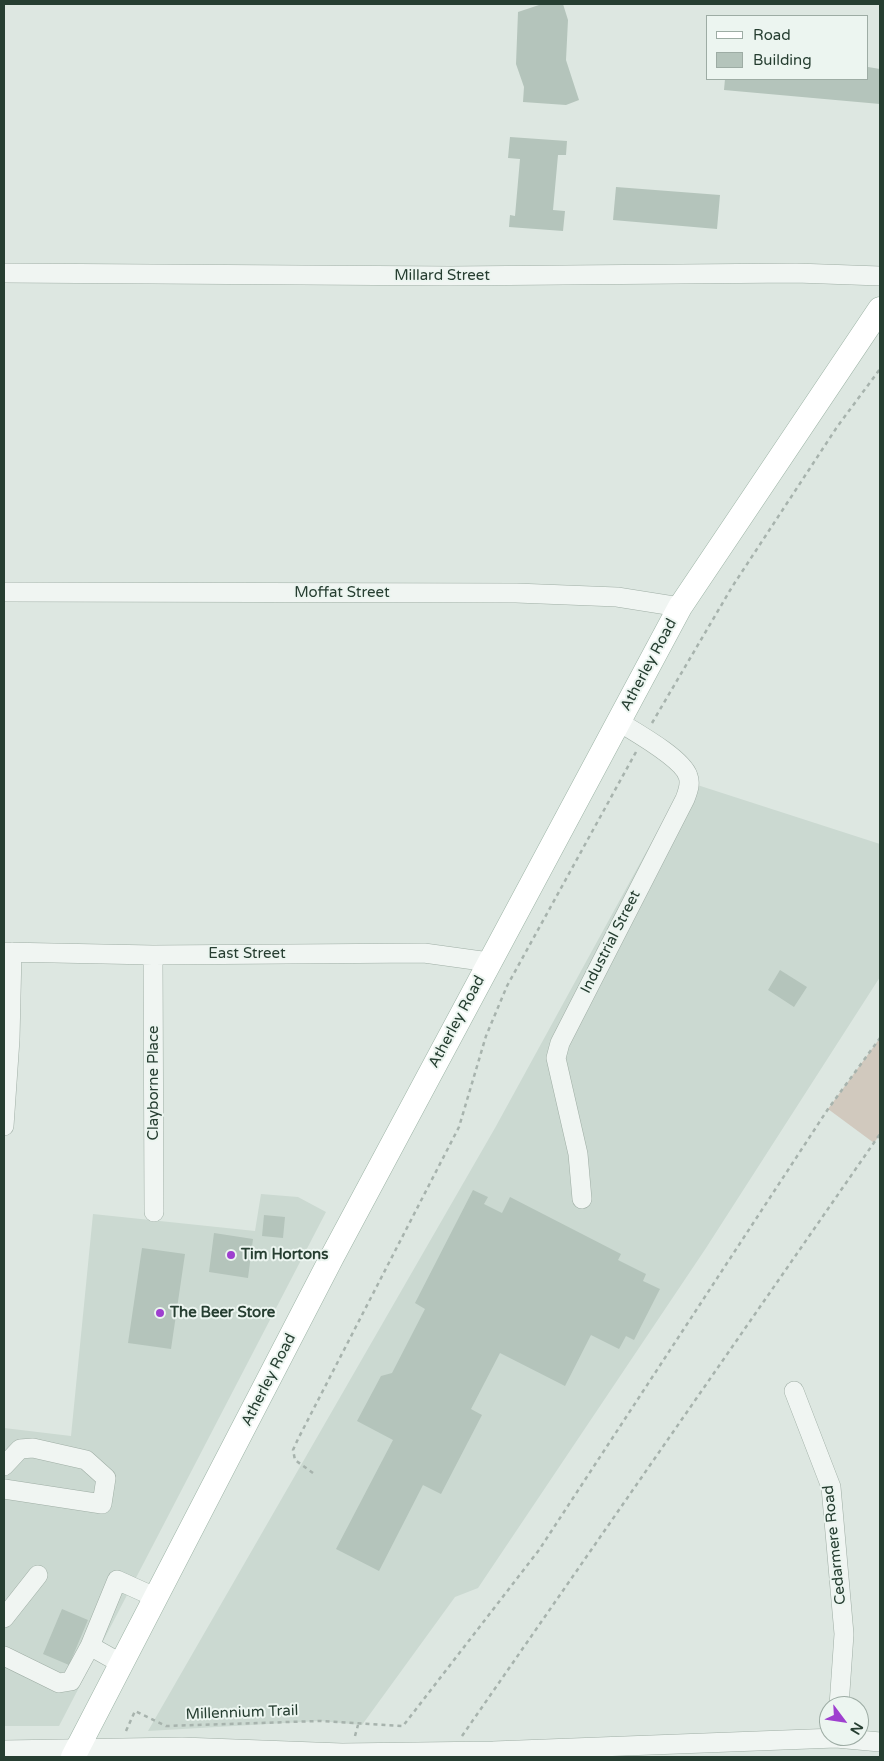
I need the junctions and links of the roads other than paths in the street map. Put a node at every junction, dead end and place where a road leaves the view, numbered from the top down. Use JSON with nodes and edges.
{"nodes":[{"id":1,"x":4,"y":273,"type":"edge"},
{"id":2,"x":880,"y":276,"type":"edge"},
{"id":3,"x":880,"y":309,"type":"edge"},
{"id":4,"x":4,"y":592,"type":"edge"},
{"id":5,"x":680,"y":607,"type":"junction"},
{"id":6,"x":619,"y":722,"type":"junction"},
{"id":7,"x":8,"y":952,"type":"edge"},
{"id":8,"x":153,"y":955,"type":"junction"},
{"id":9,"x":489,"y":962,"type":"junction"},
{"id":10,"x":4,"y":1126,"type":"edge"},
{"id":11,"x":582,"y":1199,"type":"dead end"},
{"id":12,"x":154,"y":1212,"type":"dead end"},
{"id":13,"x":794,"y":1391,"type":"dead end"},
{"id":14,"x":4,"y":1466,"type":"edge"},
{"id":15,"x":4,"y":1489,"type":"edge"},
{"id":16,"x":38,"y":1574,"type":"dead end"},
{"id":17,"x":157,"y":1598,"type":"junction"},
{"id":18,"x":4,"y":1618,"type":"edge"},
{"id":19,"x":90,"y":1646,"type":"junction"},
{"id":20,"x":4,"y":1656,"type":"edge"},
{"id":21,"x":122,"y":1664,"type":"junction"},
{"id":22,"x":840,"y":1696,"type":"edge"},
{"id":23,"x":819,"y":1738,"type":"edge"},
{"id":24,"x":4,"y":1750,"type":"edge"},
{"id":25,"x":76,"y":1753,"type":"edge"},
{"id":26,"x":493,"y":1754,"type":"edge"},
{"id":27,"x":342,"y":1755,"type":"edge"}],
"edges":[{"from":1,"to":2,"type":"street","name":"Millard Street"},
{"from":3,"to":5,"type":"main road","name":"Atherley Road"},
{"from":4,"to":5,"type":"street","name":"Moffat Street"},
{"from":5,"to":6,"type":"main road","name":"Atherley Road"},
{"from":6,"to":9,"type":"main road","name":"Atherley Road"},
{"from":6,"to":11,"type":"street","name":"Industrial Street"},
{"from":7,"to":8,"type":"street","name":"East Street"},
{"from":7,"to":10,"type":"street"},
{"from":8,"to":9,"type":"street","name":"East Street"},
{"from":8,"to":12,"type":"street","name":"Clayborne Place"},
{"from":9,"to":17,"type":"main road","name":"Atherley Road"},
{"from":13,"to":22,"type":"street","name":"Cedarmere Road"},
{"from":14,"to":15,"type":"street"},
{"from":16,"to":18,"type":"street"},
{"from":17,"to":19,"type":"street"},
{"from":17,"to":21,"type":"main road","name":"Atherley Road"},
{"from":19,"to":20,"type":"street"},
{"from":19,"to":21,"type":"street"},
{"from":21,"to":25,"type":"main road","name":"Atherley Road"},
{"from":23,"to":26,"type":"street"},
{"from":24,"to":25,"type":"street"},
{"from":25,"to":27,"type":"street"},
{"from":26,"to":27,"type":"street"}]}
